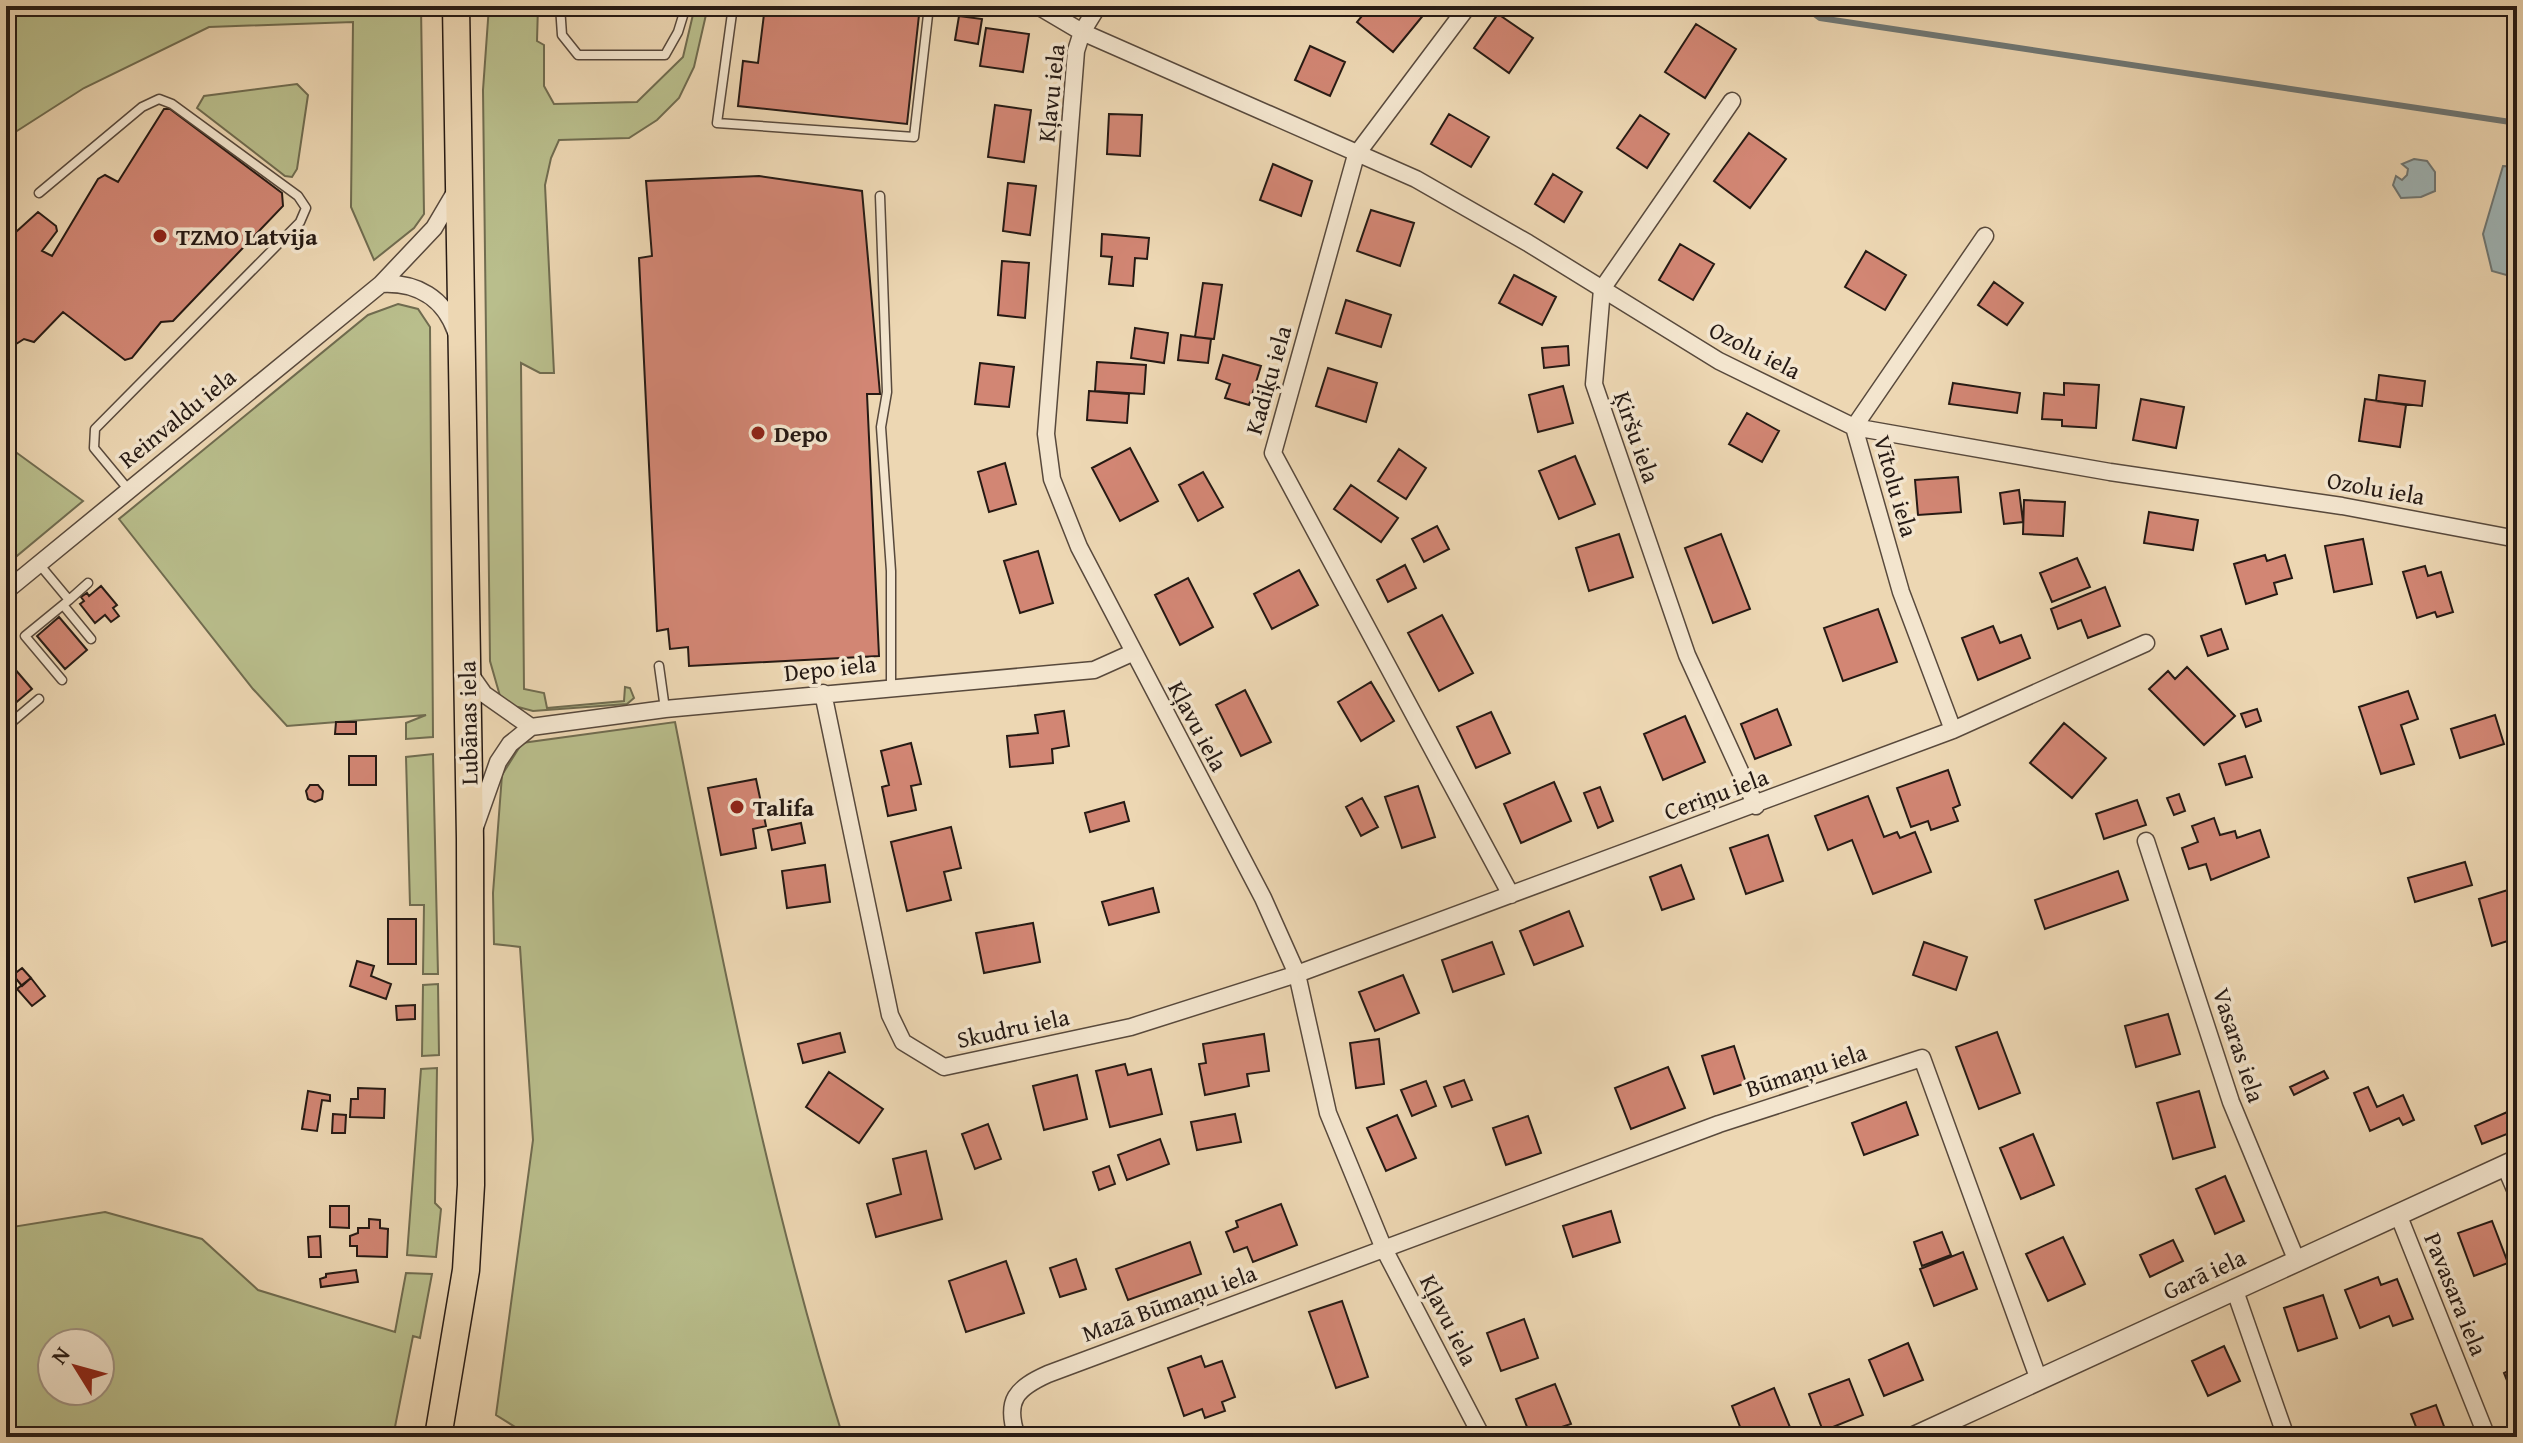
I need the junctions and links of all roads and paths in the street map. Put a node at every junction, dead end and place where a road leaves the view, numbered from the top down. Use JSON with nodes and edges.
{"nodes":[{"id":1,"x":456,"y":6,"type":"edge"},
{"id":2,"x":466,"y":6,"type":"edge"},
{"id":3,"x":560,"y":6,"type":"edge"},
{"id":4,"x":686,"y":6,"type":"edge"},
{"id":5,"x":733,"y":6,"type":"edge"},
{"id":6,"x":929,"y":6,"type":"edge"},
{"id":7,"x":1038,"y":6,"type":"edge"},
{"id":8,"x":1098,"y":6,"type":"edge"},
{"id":9,"x":1468,"y":6,"type":"edge"},
{"id":10,"x":1082,"y":32,"type":"junction"},
{"id":11,"x":457,"y":40,"type":"junction"},
{"id":12,"x":1732,"y":101,"type":"dead end"},
{"id":13,"x":1356,"y":155,"type":"junction"},
{"id":14,"x":461,"y":183,"type":"junction"},
{"id":15,"x":39,"y":193,"type":"dead end"},
{"id":16,"x":880,"y":196,"type":"dead end"},
{"id":17,"x":1985,"y":236,"type":"dead end"},
{"id":18,"x":381,"y":284,"type":"junction"},
{"id":19,"x":1602,"y":289,"type":"junction"},
{"id":20,"x":462,"y":351,"type":"junction"},
{"id":21,"x":1854,"y":427,"type":"junction"},
{"id":22,"x":128,"y":489,"type":"junction"},
{"id":23,"x":2517,"y":539,"type":"edge"},
{"id":24,"x":39,"y":564,"type":"junction"},
{"id":25,"x":88,"y":583,"type":"dead end"},
{"id":26,"x":6,"y":591,"type":"edge"},
{"id":27,"x":66,"y":603,"type":"junction"},
{"id":28,"x":91,"y":639,"type":"dead end"},
{"id":29,"x":2146,"y":643,"type":"dead end"},
{"id":30,"x":1132,"y":653,"type":"junction"},
{"id":31,"x":659,"y":666,"type":"dead end"},
{"id":32,"x":468,"y":672,"type":"junction"},
{"id":33,"x":62,"y":680,"type":"dead end"},
{"id":34,"x":891,"y":686,"type":"junction"},
{"id":35,"x":823,"y":693,"type":"junction"},
{"id":36,"x":39,"y":699,"type":"dead end"},
{"id":37,"x":665,"y":709,"type":"junction"},
{"id":38,"x":6,"y":727,"type":"edge"},
{"id":39,"x":531,"y":727,"type":"junction"},
{"id":40,"x":1953,"y":730,"type":"junction"},
{"id":41,"x":1756,"y":806,"type":"junction"},
{"id":42,"x":470,"y":839,"type":"junction"},
{"id":43,"x":2146,"y":841,"type":"dead end"},
{"id":44,"x":1511,"y":895,"type":"junction"},
{"id":45,"x":1297,"y":974,"type":"junction"},
{"id":46,"x":2511,"y":1163,"type":"edge"},
{"id":47,"x":2517,"y":1194,"type":"edge"},
{"id":48,"x":2398,"y":1214,"type":"junction"},
{"id":49,"x":1384,"y":1249,"type":"junction"},
{"id":50,"x":2296,"y":1259,"type":"junction"},
{"id":51,"x":2234,"y":1288,"type":"junction"},
{"id":52,"x":2039,"y":1380,"type":"junction"},
{"id":53,"x":438,"y":1437,"type":"edge"},
{"id":54,"x":1017,"y":1437,"type":"edge"},
{"id":55,"x":1482,"y":1437,"type":"edge"},
{"id":56,"x":1914,"y":1437,"type":"edge"},
{"id":57,"x":2286,"y":1437,"type":"edge"},
{"id":58,"x":2487,"y":1437,"type":"edge"}],
"edges":[{"from":1,"to":11,"type":"main road","name":"Lubānas iela"},
{"from":2,"to":11,"type":"lane"},
{"from":3,"to":4,"type":"lane"},
{"from":5,"to":6,"type":"lane"},
{"from":7,"to":10,"type":"street","name":"Ozolu iela"},
{"from":8,"to":10,"type":"street","name":"Kļavu iela"},
{"from":9,"to":13,"type":"street","name":"Kadiķu iela"},
{"from":10,"to":13,"type":"street","name":"Ozolu iela"},
{"from":10,"to":30,"type":"street","name":"Kļavu iela"},
{"from":11,"to":14,"type":"main road","name":"Lubānas iela"},
{"from":12,"to":19,"type":"street","name":"Ķiršu iela"},
{"from":13,"to":19,"type":"street","name":"Ozolu iela"},
{"from":13,"to":44,"type":"street","name":"Kadiķu iela"},
{"from":14,"to":18,"type":"street","name":"Reinvaldu iela"},
{"from":14,"to":20,"type":"main road","name":"Lubānas iela"},
{"from":15,"to":22,"type":"lane"},
{"from":16,"to":34,"type":"lane"},
{"from":17,"to":21,"type":"street","name":"Vītolu iela"},
{"from":18,"to":20,"type":"street"},
{"from":18,"to":22,"type":"street","name":"Reinvaldu iela"},
{"from":19,"to":21,"type":"street","name":"Ozolu iela"},
{"from":19,"to":41,"type":"street","name":"Ķiršu iela"},
{"from":20,"to":32,"type":"main road","name":"Lubānas iela"},
{"from":21,"to":23,"type":"street","name":"Ozolu iela"},
{"from":21,"to":40,"type":"street","name":"Vītolu iela"},
{"from":22,"to":24,"type":"street","name":"Reinvaldu iela"},
{"from":24,"to":26,"type":"street","name":"Reinvaldu iela"},
{"from":24,"to":27,"type":"lane"},
{"from":25,"to":27,"type":"lane"},
{"from":27,"to":28,"type":"lane"},
{"from":27,"to":33,"type":"lane"},
{"from":29,"to":40,"type":"street","name":"Ceriņu iela"},
{"from":30,"to":34,"type":"street","name":"Depo iela"},
{"from":30,"to":45,"type":"street","name":"Kļavu iela"},
{"from":31,"to":37,"type":"lane"},
{"from":32,"to":39,"type":"street"},
{"from":32,"to":42,"type":"main road","name":"Lubānas iela"},
{"from":34,"to":35,"type":"street","name":"Depo iela"},
{"from":35,"to":37,"type":"street","name":"Depo iela"},
{"from":35,"to":45,"type":"street","name":"Skudru iela"},
{"from":36,"to":38,"type":"lane"},
{"from":37,"to":39,"type":"street","name":"Depo iela"},
{"from":39,"to":42,"type":"street"},
{"from":40,"to":41,"type":"street","name":"Ceriņu iela"},
{"from":41,"to":44,"type":"street","name":"Ceriņu iela"},
{"from":42,"to":53,"type":"main road","name":"Lubānas iela"},
{"from":43,"to":50,"type":"street","name":"Vasaras iela"},
{"from":44,"to":45,"type":"street","name":"Ceriņu iela"},
{"from":45,"to":49,"type":"street","name":"Kļavu iela"},
{"from":46,"to":47,"type":"street"},
{"from":46,"to":48,"type":"street","name":"Garā iela"},
{"from":48,"to":50,"type":"street","name":"Garā iela"},
{"from":48,"to":58,"type":"street","name":"Pavasara iela"},
{"from":49,"to":52,"type":"street","name":"Būmaņu iela"},
{"from":49,"to":54,"type":"street","name":"Mazā Būmaņu iela"},
{"from":49,"to":55,"type":"street","name":"Kļavu iela"},
{"from":50,"to":51,"type":"street","name":"Garā iela"},
{"from":51,"to":52,"type":"street","name":"Garā iela"},
{"from":51,"to":57,"type":"street"},
{"from":52,"to":56,"type":"street","name":"Garā iela"}]}
